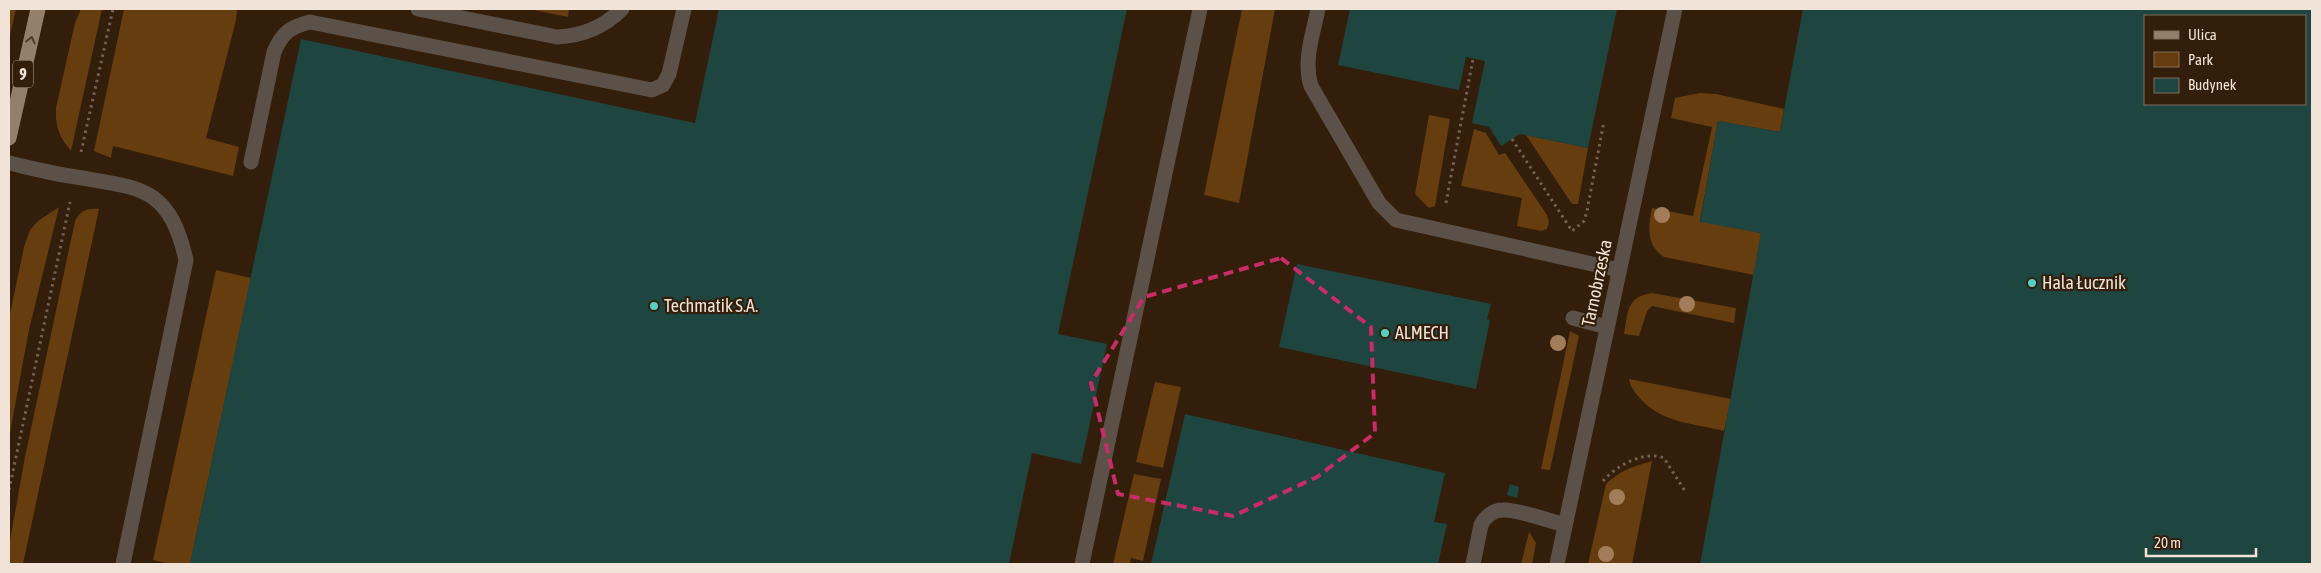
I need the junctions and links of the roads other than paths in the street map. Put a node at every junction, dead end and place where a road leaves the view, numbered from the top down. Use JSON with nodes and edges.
{"nodes":[{"id":1,"x":38,"y":9,"type":"edge"},
{"id":2,"x":418,"y":9,"type":"edge"},
{"id":3,"x":622,"y":9,"type":"edge"},
{"id":4,"x":684,"y":9,"type":"edge"},
{"id":5,"x":1200,"y":9,"type":"edge"},
{"id":6,"x":1318,"y":9,"type":"edge"},
{"id":7,"x":1675,"y":9,"type":"edge"},
{"id":8,"x":9,"y":138,"type":"edge"},
{"id":9,"x":251,"y":162,"type":"dead end"},
{"id":10,"x":9,"y":163,"type":"edge"},
{"id":11,"x":1619,"y":270,"type":"junction"},
{"id":12,"x":1572,"y":318,"type":"dead end"},
{"id":13,"x":1607,"y":327,"type":"junction"},
{"id":14,"x":1565,"y":524,"type":"junction"},
{"id":15,"x":123,"y":564,"type":"edge"},
{"id":16,"x":1082,"y":564,"type":"edge"},
{"id":17,"x":1472,"y":564,"type":"edge"},
{"id":18,"x":1556,"y":564,"type":"edge"}],
"edges":[{"from":8,"to":1,"type":"main road","number":"9","one_way":true},
{"from":2,"to":3,"type":"lane"},
{"from":4,"to":9,"type":"lane"},
{"from":5,"to":16,"type":"lane"},
{"from":6,"to":11,"type":"lane"},
{"from":7,"to":11,"type":"lane","name":"Tarnobrzeska"},
{"from":10,"to":15,"type":"lane"},
{"from":11,"to":13,"type":"lane","name":"Tarnobrzeska"},
{"from":12,"to":13,"type":"lane"},
{"from":13,"to":14,"type":"lane","name":"Tarnobrzeska"},
{"from":14,"to":17,"type":"lane"},
{"from":14,"to":18,"type":"lane","name":"Tarnobrzeska"}]}
